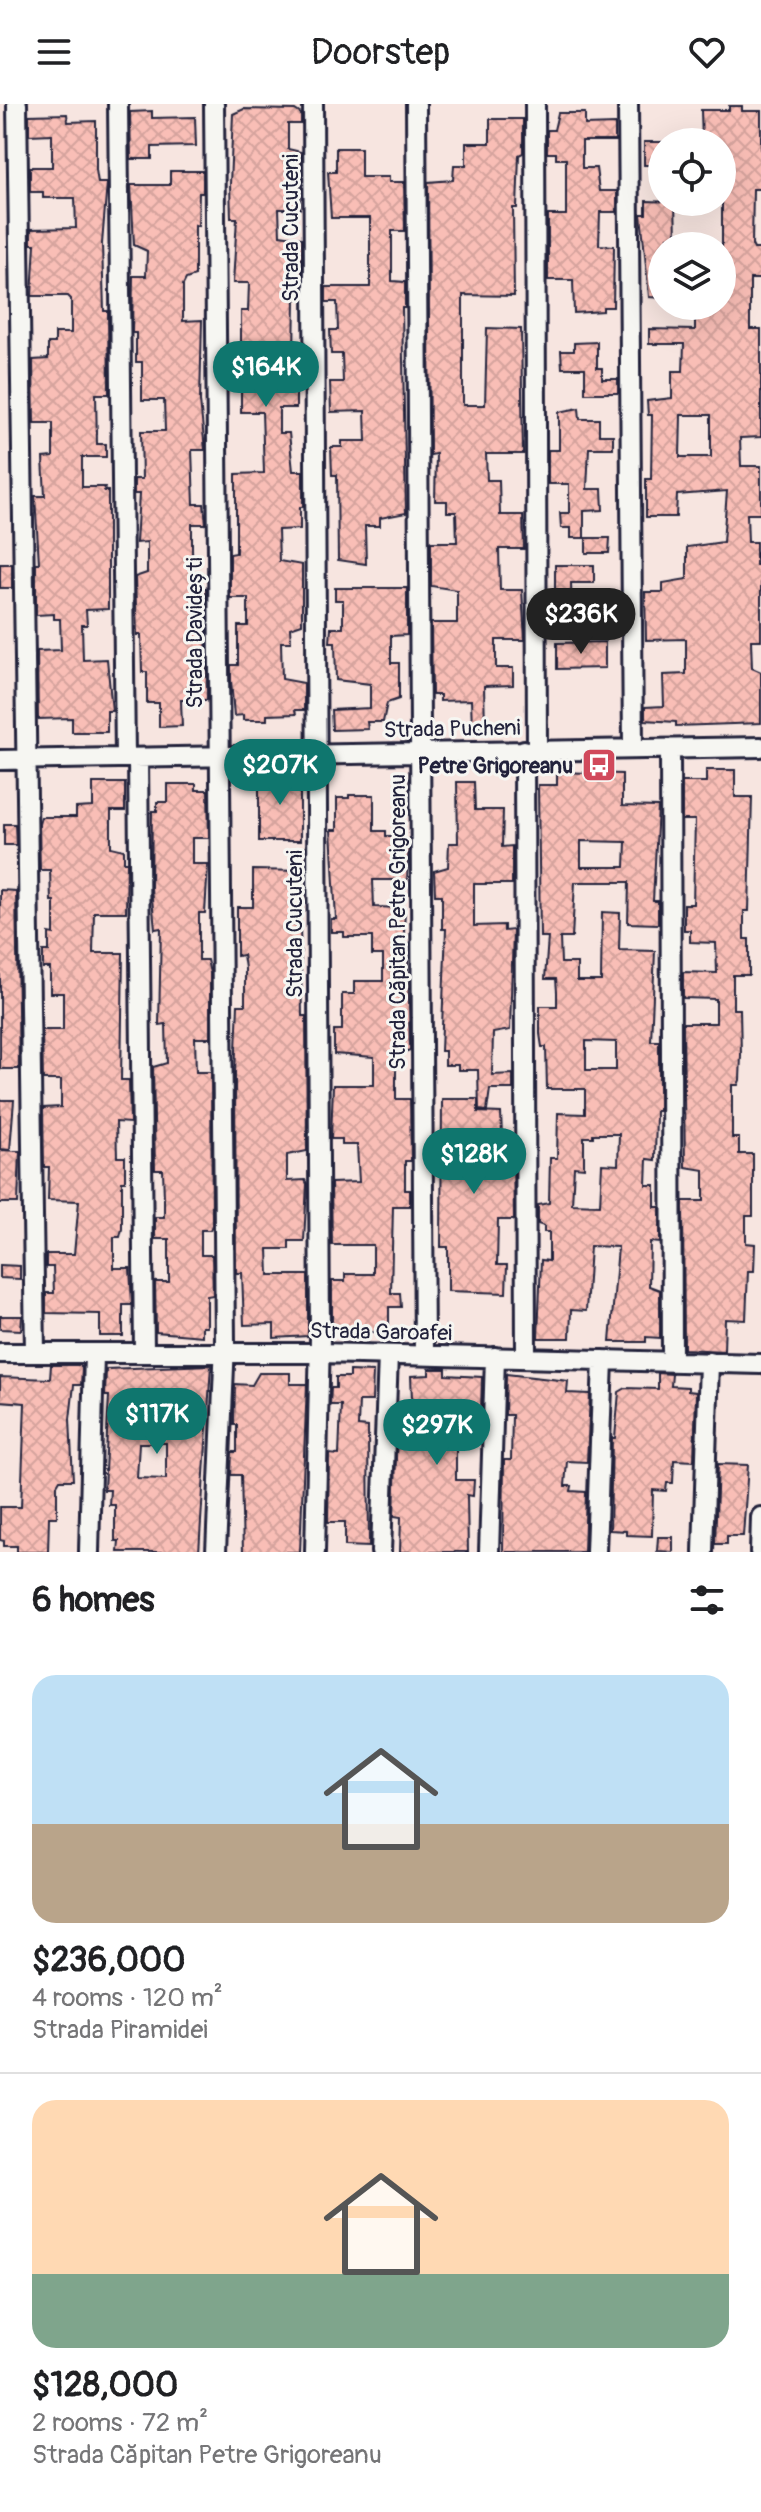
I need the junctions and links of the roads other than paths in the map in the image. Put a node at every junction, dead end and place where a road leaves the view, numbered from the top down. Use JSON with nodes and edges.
{"nodes":[{"id":1,"x":17,"y":104,"type":"edge"},
{"id":2,"x":118,"y":104,"type":"edge"},
{"id":3,"x":214,"y":104,"type":"edge"},
{"id":4,"x":313,"y":104,"type":"edge"},
{"id":5,"x":416,"y":104,"type":"edge"},
{"id":6,"x":535,"y":104,"type":"edge"},
{"id":7,"x":628,"y":104,"type":"edge"},
{"id":8,"x":761,"y":747,"type":"edge"},
{"id":9,"x":633,"y":749,"type":"junction"},
{"id":10,"x":670,"y":749,"type":"junction"},
{"id":11,"x":531,"y":750,"type":"junction"},
{"id":12,"x":420,"y":752,"type":"junction"},
{"id":13,"x":317,"y":754,"type":"junction"},
{"id":14,"x":219,"y":756,"type":"junction"},
{"id":15,"x":132,"y":758,"type":"junction"},
{"id":16,"x":0,"y":760,"type":"edge"},
{"id":17,"x":26,"y":760,"type":"junction"},
{"id":18,"x":0,"y":1353,"type":"edge"},
{"id":19,"x":35,"y":1353,"type":"junction"},
{"id":20,"x":94,"y":1353,"type":"junction"},
{"id":21,"x":144,"y":1353,"type":"junction"},
{"id":22,"x":223,"y":1353,"type":"junction"},
{"id":23,"x":320,"y":1353,"type":"junction"},
{"id":24,"x":388,"y":1355,"type":"junction"},
{"id":25,"x":424,"y":1355,"type":"junction"},
{"id":26,"x":495,"y":1357,"type":"junction"},
{"id":27,"x":526,"y":1358,"type":"junction"},
{"id":28,"x":603,"y":1360,"type":"junction"},
{"id":29,"x":672,"y":1361,"type":"junction"},
{"id":30,"x":709,"y":1362,"type":"junction"},
{"id":31,"x":761,"y":1364,"type":"edge"},
{"id":32,"x":761,"y":1517,"type":"edge"},
{"id":33,"x":89,"y":1552,"type":"edge"},
{"id":34,"x":216,"y":1552,"type":"edge"},
{"id":35,"x":315,"y":1552,"type":"edge"},
{"id":36,"x":381,"y":1552,"type":"edge"},
{"id":37,"x":489,"y":1552,"type":"edge"},
{"id":38,"x":596,"y":1552,"type":"edge"},
{"id":39,"x":703,"y":1552,"type":"edge"},
{"id":40,"x":760,"y":1552,"type":"edge"}],
"edges":[{"from":1,"to":17,"type":"street"},
{"from":2,"to":15,"type":"street"},
{"from":3,"to":14,"type":"street","name":"Strada Davidești"},
{"from":4,"to":13,"type":"street","name":"Strada Cucuteni"},
{"from":5,"to":12,"type":"street","name":"Strada Căpitan Petre Grigoreanu"},
{"from":6,"to":11,"type":"street"},
{"from":7,"to":9,"type":"street"},
{"from":8,"to":10,"type":"street","name":"Strada Pucheni"},
{"from":9,"to":10,"type":"street","name":"Strada Pucheni"},
{"from":9,"to":11,"type":"street","name":"Strada Pucheni"},
{"from":10,"to":29,"type":"street"},
{"from":11,"to":12,"type":"street","name":"Strada Pucheni"},
{"from":11,"to":27,"type":"street"},
{"from":12,"to":13,"type":"street","name":"Strada Pucheni"},
{"from":12,"to":25,"type":"street","name":"Strada Căpitan Petre Grigoreanu"},
{"from":13,"to":14,"type":"street","name":"Strada Pucheni"},
{"from":13,"to":23,"type":"street","name":"Strada Cucuteni"},
{"from":14,"to":15,"type":"street","name":"Strada Pucheni"},
{"from":14,"to":22,"type":"street","name":"Strada Davidești"},
{"from":15,"to":17,"type":"street","name":"Strada Pucheni"},
{"from":15,"to":21,"type":"street"},
{"from":16,"to":17,"type":"street","name":"Strada Pucheni"},
{"from":17,"to":19,"type":"street"},
{"from":18,"to":19,"type":"street","name":"Strada Garoafei"},
{"from":19,"to":20,"type":"street","name":"Strada Garoafei"},
{"from":20,"to":21,"type":"street","name":"Strada Garoafei"},
{"from":20,"to":33,"type":"street"},
{"from":21,"to":22,"type":"street","name":"Strada Garoafei"},
{"from":22,"to":23,"type":"street","name":"Strada Garoafei"},
{"from":22,"to":34,"type":"street","name":"Strada Davidești"},
{"from":23,"to":24,"type":"street","name":"Strada Garoafei"},
{"from":23,"to":35,"type":"street","name":"Strada Cucuteni"},
{"from":24,"to":25,"type":"street","name":"Strada Garoafei"},
{"from":24,"to":36,"type":"street"},
{"from":25,"to":26,"type":"street","name":"Strada Garoafei"},
{"from":26,"to":27,"type":"street","name":"Strada Garoafei"},
{"from":26,"to":37,"type":"street"},
{"from":27,"to":28,"type":"street","name":"Strada Garoafei"},
{"from":28,"to":29,"type":"street","name":"Strada Garoafei"},
{"from":28,"to":38,"type":"street"},
{"from":29,"to":30,"type":"street","name":"Strada Garoafei"},
{"from":30,"to":31,"type":"street","name":"Strada Garoafei"},
{"from":30,"to":39,"type":"street"},
{"from":32,"to":40,"type":"street"}]}
